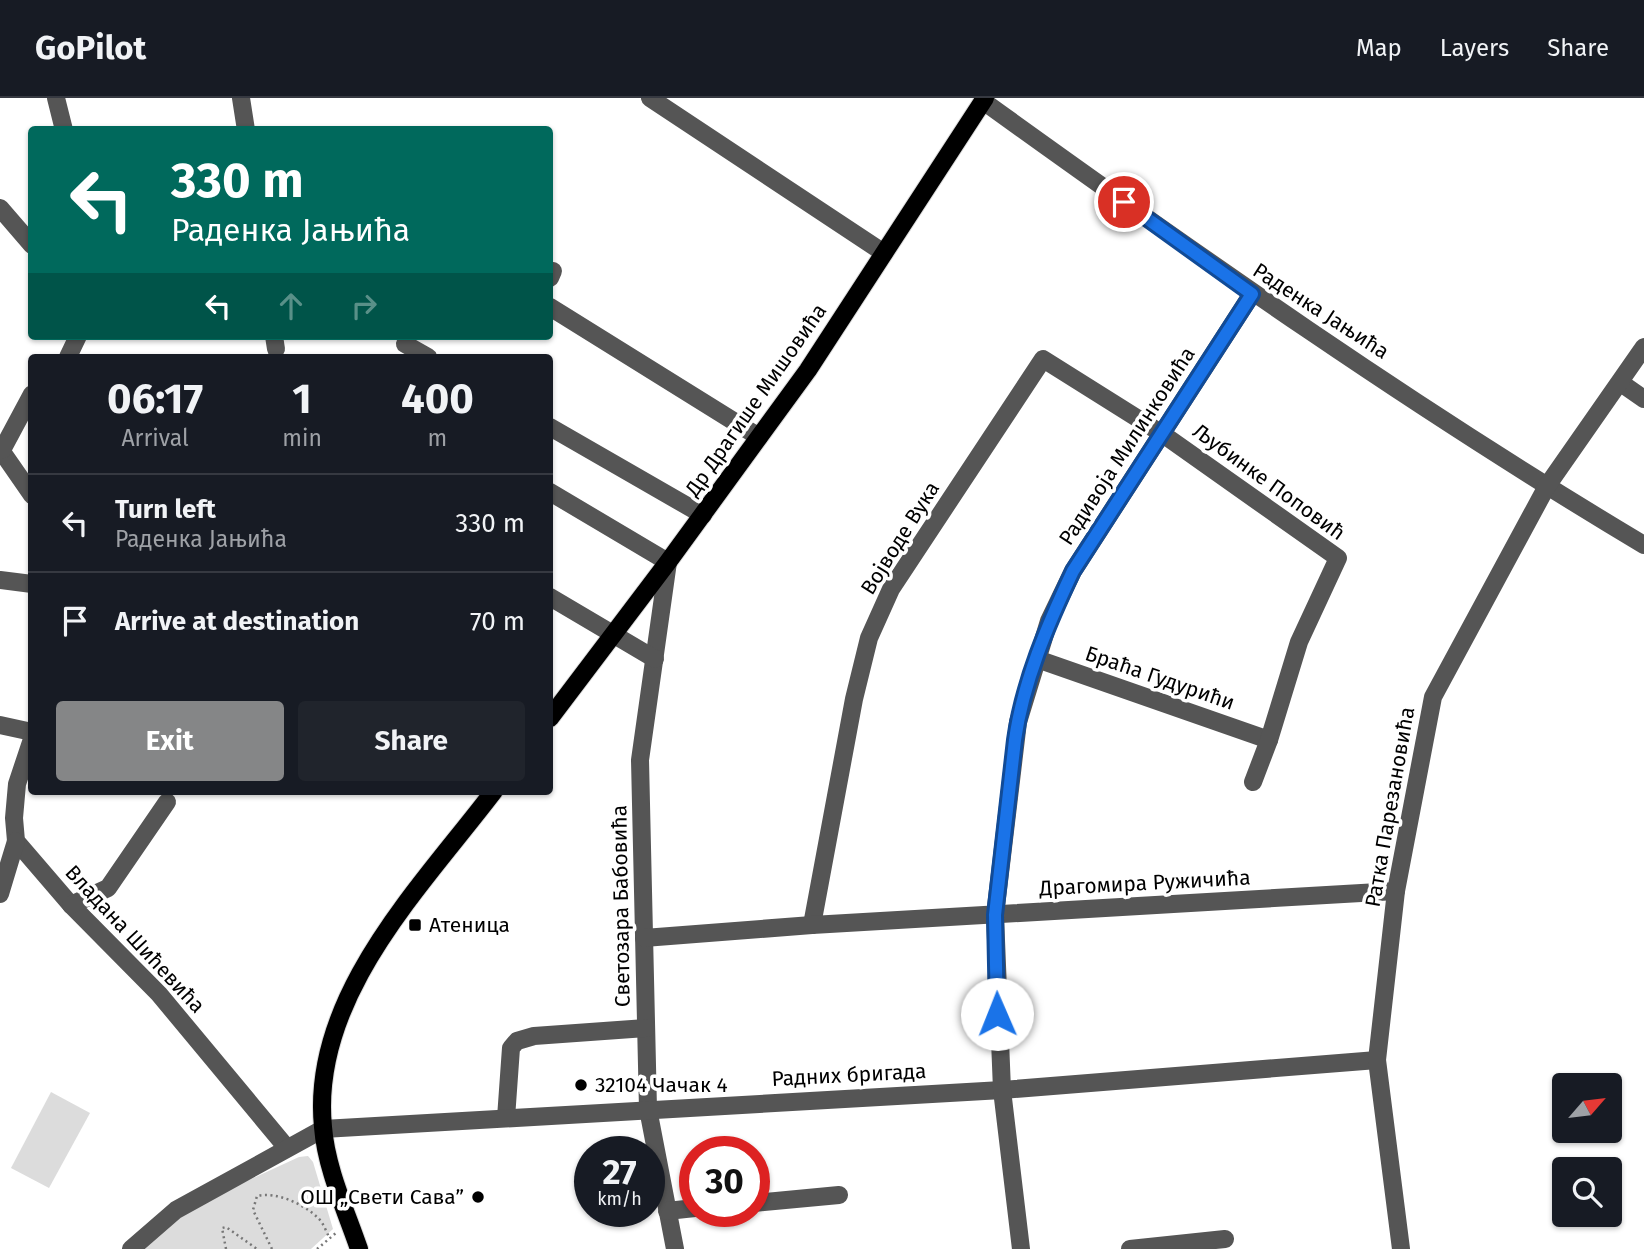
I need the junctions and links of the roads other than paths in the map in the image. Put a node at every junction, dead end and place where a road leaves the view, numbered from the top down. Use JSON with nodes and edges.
{"nodes":[{"id":1,"x":56,"y":98,"type":"edge"},
{"id":2,"x":241,"y":98,"type":"edge"},
{"id":3,"x":650,"y":98,"type":"edge"},
{"id":4,"x":984,"y":100,"type":"edge"},
{"id":5,"x":63,"y":126,"type":"edge"},
{"id":6,"x":245,"y":126,"type":"edge"},
{"id":7,"x":0,"y":208,"type":"edge"},
{"id":8,"x":28,"y":240,"type":"edge"},
{"id":9,"x":884,"y":253,"type":"junction"},
{"id":10,"x":1252,"y":294,"type":"junction"},
{"id":11,"x":553,"y":309,"type":"edge"},
{"id":12,"x":405,"y":344,"type":"dead end"},
{"id":13,"x":1644,"y":347,"type":"edge"},
{"id":14,"x":423,"y":354,"type":"edge"},
{"id":15,"x":1043,"y":359,"type":"joint"},
{"id":16,"x":1621,"y":383,"type":"junction"},
{"id":17,"x":1644,"y":399,"type":"edge"},
{"id":18,"x":28,"y":401,"type":"edge"},
{"id":19,"x":553,"y":429,"type":"edge"},
{"id":20,"x":1164,"y":435,"type":"junction"},
{"id":21,"x":759,"y":437,"type":"junction"},
{"id":22,"x":1,"y":449,"type":"edge"},
{"id":23,"x":1547,"y":486,"type":"junction"},
{"id":24,"x":28,"y":489,"type":"edge"},
{"id":25,"x":553,"y":494,"type":"edge"},
{"id":26,"x":703,"y":514,"type":"junction"},
{"id":27,"x":1644,"y":545,"type":"edge"},
{"id":28,"x":668,"y":562,"type":"junction"},
{"id":29,"x":0,"y":580,"type":"edge"},
{"id":30,"x":28,"y":584,"type":"edge"},
{"id":31,"x":553,"y":599,"type":"edge"},
{"id":32,"x":612,"y":637,"type":"junction"},
{"id":33,"x":655,"y":659,"type":"junction"},
{"id":34,"x":1037,"y":659,"type":"junction"},
{"id":35,"x":553,"y":714,"type":"edge"},
{"id":36,"x":0,"y":725,"type":"edge"},
{"id":37,"x":28,"y":731,"type":"edge"},
{"id":38,"x":1269,"y":740,"type":"junction"},
{"id":39,"x":28,"y":751,"type":"edge"},
{"id":40,"x":1253,"y":782,"type":"dead end"},
{"id":41,"x":491,"y":795,"type":"edge"},
{"id":42,"x":167,"y":802,"type":"dead end"},
{"id":43,"x":8,"y":850,"type":"edge"},
{"id":44,"x":1396,"y":891,"type":"junction"},
{"id":45,"x":0,"y":894,"type":"edge"},
{"id":46,"x":71,"y":905,"type":"junction"},
{"id":47,"x":995,"y":915,"type":"junction"},
{"id":48,"x":812,"y":925,"type":"junction"},
{"id":49,"x":645,"y":938,"type":"junction"},
{"id":50,"x":646,"y":1028,"type":"junction"},
{"id":51,"x":1377,"y":1060,"type":"junction"},
{"id":52,"x":1002,"y":1090,"type":"junction"},
{"id":53,"x":648,"y":1110,"type":"junction"},
{"id":54,"x":506,"y":1118,"type":"junction"},
{"id":55,"x":323,"y":1129,"type":"junction"},
{"id":56,"x":287,"y":1148,"type":"junction"},
{"id":57,"x":839,"y":1195,"type":"dead end"},
{"id":58,"x":770,"y":1201,"type":"edge"},
{"id":59,"x":679,"y":1210,"type":"edge"},
{"id":60,"x":667,"y":1211,"type":"junction"},
{"id":61,"x":1225,"y":1239,"type":"dead end"},
{"id":62,"x":131,"y":1249,"type":"edge"},
{"id":63,"x":359,"y":1249,"type":"edge"},
{"id":64,"x":675,"y":1249,"type":"edge"},
{"id":65,"x":1021,"y":1249,"type":"edge"},
{"id":66,"x":1130,"y":1249,"type":"edge"},
{"id":67,"x":1401,"y":1249,"type":"edge"}],
"edges":[{"from":1,"to":5,"type":"street"},
{"from":2,"to":6,"type":"street"},
{"from":3,"to":9,"type":"street"},
{"from":4,"to":9,"type":"main road","name":"Др Драгише Мишовића"},
{"from":4,"to":10,"type":"street","name":"Раденка Јањића"},
{"from":7,"to":8,"type":"street"},
{"from":9,"to":21,"type":"main road","name":"Др Драгише Мишовића"},
{"from":10,"to":20,"type":"street","name":"Радивоја Милинковића"},
{"from":10,"to":23,"type":"street","name":"Раденка Јањића"},
{"from":11,"to":21,"type":"street"},
{"from":12,"to":14,"type":"street"},
{"from":13,"to":16,"type":"street","name":"Ратка Парезановића"},
{"from":15,"to":20,"type":"street","name":"Љубинке Поповић"},
{"from":15,"to":48,"type":"street","name":"Војводе Вука"},
{"from":16,"to":17,"type":"street"},
{"from":16,"to":23,"type":"street","name":"Ратка Парезановића"},
{"from":18,"to":22,"type":"street"},
{"from":19,"to":26,"type":"street"},
{"from":20,"to":34,"type":"street","name":"Радивоја Милинковића"},
{"from":20,"to":38,"type":"street","name":"Љубинке Поповић"},
{"from":21,"to":26,"type":"main road","name":"Др Драгише Мишовића"},
{"from":22,"to":24,"type":"street"},
{"from":23,"to":27,"type":"street","name":"Раденка Јањића"},
{"from":23,"to":44,"type":"street","name":"Ратка Парезановића"},
{"from":25,"to":28,"type":"street"},
{"from":26,"to":28,"type":"main road","name":"Др Драгише Мишовића"},
{"from":28,"to":32,"type":"main road","name":"Др Драгише Мишовића"},
{"from":28,"to":33,"type":"street","name":"Светозара Бабовића"},
{"from":29,"to":30,"type":"street"},
{"from":31,"to":32,"type":"street"},
{"from":32,"to":33,"type":"street"},
{"from":32,"to":35,"type":"main road","name":"Др Драгише Мишовића"},
{"from":33,"to":49,"type":"street","name":"Светозара Бабовића"},
{"from":34,"to":38,"type":"street","name":"Браћа Гудурићи"},
{"from":34,"to":47,"type":"street","name":"Радивоја Милинковића"},
{"from":36,"to":37,"type":"street"},
{"from":38,"to":40,"type":"street","name":"Љубинке Поповић"},
{"from":39,"to":43,"type":"street"},
{"from":41,"to":55,"type":"main road"},
{"from":42,"to":46,"type":"street"},
{"from":43,"to":45,"type":"street"},
{"from":43,"to":46,"type":"street","name":"Владана Шићевића"},
{"from":44,"to":47,"type":"street","name":"Драгомира Ружичића"},
{"from":44,"to":51,"type":"street","name":"Ратка Парезановића"},
{"from":46,"to":56,"type":"street","name":"Владана Шићевића"},
{"from":47,"to":48,"type":"street","name":"Драгомира Ружичића"},
{"from":47,"to":52,"type":"street","name":"Радивоја Милинковића"},
{"from":48,"to":49,"type":"street","name":"Драгомира Ружичића"},
{"from":49,"to":50,"type":"street","name":"Светозара Бабовића"},
{"from":50,"to":53,"type":"street","name":"Светозара Бабовића"},
{"from":50,"to":54,"type":"street"},
{"from":51,"to":52,"type":"street","name":"Радних бригада"},
{"from":51,"to":67,"type":"street","name":"Ратка Парезановића"},
{"from":52,"to":53,"type":"street","name":"Радних бригада"},
{"from":52,"to":65,"type":"street","name":"Радивоја Милинковића"},
{"from":53,"to":54,"type":"street","name":"Радних бригада"},
{"from":53,"to":60,"type":"street","name":"Светозара Бабовића"},
{"from":54,"to":55,"type":"street","name":"Радних бригада"},
{"from":55,"to":56,"type":"street"},
{"from":55,"to":63,"type":"main road"},
{"from":56,"to":62,"type":"street"},
{"from":57,"to":58,"type":"street"},
{"from":59,"to":60,"type":"street"},
{"from":60,"to":64,"type":"street","name":"Светозара Бабовића"},
{"from":61,"to":66,"type":"street"}]}
